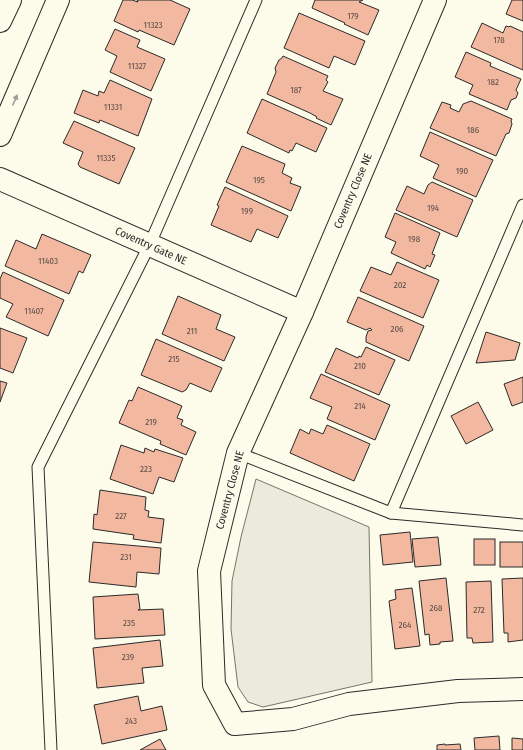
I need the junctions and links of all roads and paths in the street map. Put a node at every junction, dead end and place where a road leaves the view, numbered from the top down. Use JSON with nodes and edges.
{"nodes":[{"id":1,"x":10,"y":0,"type":"edge"},
{"id":2,"x":58,"y":0,"type":"edge"},
{"id":3,"x":256,"y":0,"type":"edge"},
{"id":4,"x":435,"y":0,"type":"edge"},
{"id":5,"x":0,"y":21,"type":"edge"},
{"id":6,"x":0,"y":136,"type":"edge"},
{"id":7,"x":0,"y":179,"type":"edge"},
{"id":8,"x":523,"y":205,"type":"edge"},
{"id":9,"x":149,"y":246,"type":"junction"},
{"id":10,"x":302,"y":312,"type":"junction"},
{"id":11,"x":238,"y":453,"type":"junction"},
{"id":12,"x":391,"y":513,"type":"junction"},
{"id":13,"x":523,"y":525,"type":"edge"},
{"id":14,"x":523,"y":689,"type":"edge"},
{"id":15,"x":51,"y":750,"type":"edge"}],
"edges":[{"from":1,"to":5,"type":"street"},
{"from":6,"to":2,"type":"street","one_way":true},
{"from":3,"to":9,"type":"lane"},
{"from":4,"to":10,"type":"street","name":"Coventry Close NE"},
{"from":7,"to":9,"type":"street","name":"Coventry Gate NE"},
{"from":8,"to":12,"type":"lane"},
{"from":9,"to":10,"type":"street","name":"Coventry Gate NE"},
{"from":9,"to":15,"type":"lane"},
{"from":10,"to":11,"type":"street","name":"Coventry Close NE"},
{"from":11,"to":12,"type":"lane"},
{"from":11,"to":14,"type":"street","name":"Coventry Close NE"},
{"from":12,"to":13,"type":"lane"}]}
